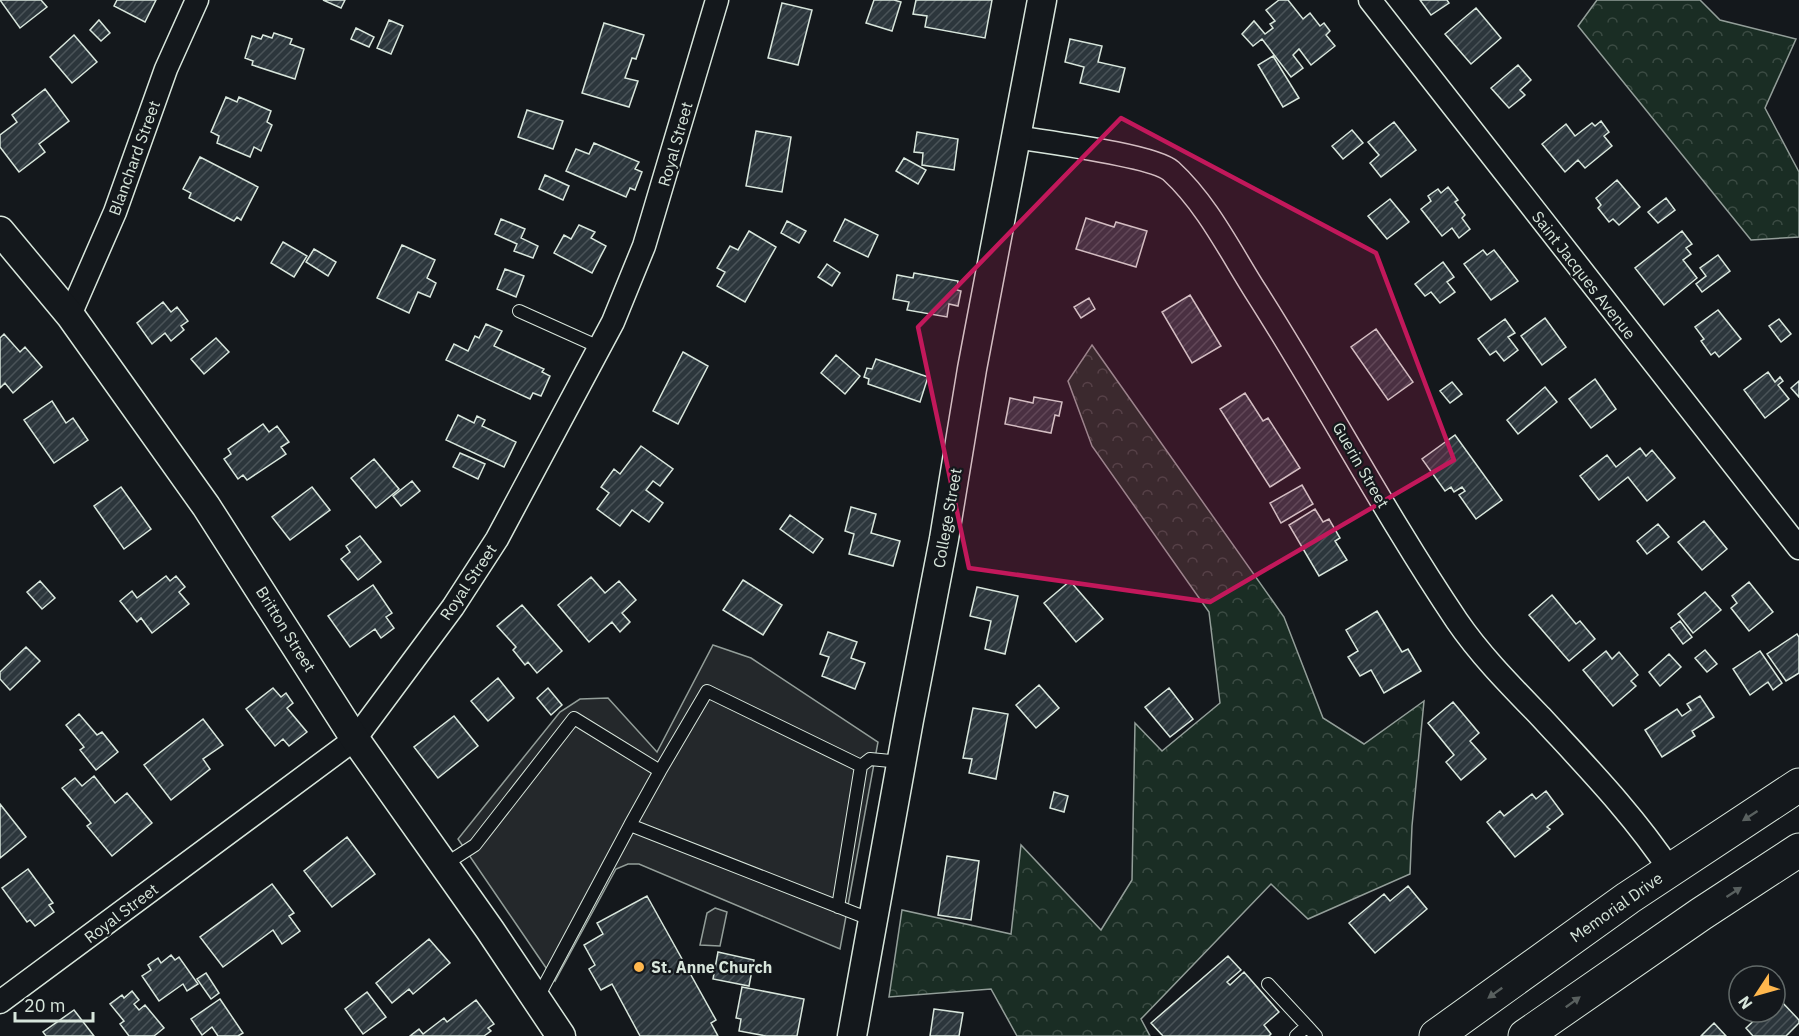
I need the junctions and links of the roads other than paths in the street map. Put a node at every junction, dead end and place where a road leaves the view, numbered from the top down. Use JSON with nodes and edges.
{"nodes":[{"id":1,"x":197,"y":0,"type":"edge"},
{"id":2,"x":717,"y":0,"type":"edge"},
{"id":3,"x":1042,"y":0,"type":"edge"},
{"id":4,"x":1370,"y":0,"type":"edge"},
{"id":5,"x":1016,"y":137,"type":"junction"},
{"id":6,"x":0,"y":231,"type":"edge"},
{"id":7,"x":519,"y":311,"type":"dead end"},
{"id":8,"x":70,"y":315,"type":"junction"},
{"id":9,"x":599,"y":347,"type":"junction"},
{"id":10,"x":1799,"y":548,"type":"edge"},
{"id":11,"x":355,"y":739,"type":"junction"},
{"id":12,"x":901,"y":762,"type":"junction"},
{"id":13,"x":861,"y":766,"type":"junction"},
{"id":14,"x":660,"y":771,"type":"junction"},
{"id":15,"x":1799,"y":784,"type":"edge"},
{"id":16,"x":630,"y":825,"type":"junction"},
{"id":17,"x":1799,"y":850,"type":"edge"},
{"id":18,"x":444,"y":865,"type":"junction"},
{"id":19,"x":1670,"y":870,"type":"junction"},
{"id":20,"x":838,"y":907,"type":"junction"},
{"id":21,"x":872,"y":920,"type":"junction"},
{"id":22,"x":1269,"y":984,"type":"dead end"},
{"id":23,"x":536,"y":1000,"type":"junction"},
{"id":24,"x":0,"y":1002,"type":"edge"},
{"id":25,"x":1307,"y":1026,"type":"junction"},
{"id":26,"x":561,"y":1036,"type":"edge"},
{"id":27,"x":852,"y":1036,"type":"edge"},
{"id":28,"x":1296,"y":1036,"type":"edge"},
{"id":29,"x":1316,"y":1036,"type":"edge"},
{"id":30,"x":1436,"y":1036,"type":"edge"},
{"id":31,"x":1525,"y":1036,"type":"edge"}],
"edges":[{"from":1,"to":8,"type":"street","name":"Blanchard Street"},
{"from":2,"to":9,"type":"street","name":"Royal Street"},
{"from":3,"to":5,"type":"street","name":"College Street"},
{"from":4,"to":10,"type":"street","name":"Saint Jacques Avenue"},
{"from":5,"to":12,"type":"street","name":"College Street"},
{"from":5,"to":19,"type":"street","name":"Guerin Street"},
{"from":6,"to":8,"type":"street","name":"Britton Street"},
{"from":7,"to":9,"type":"lane"},
{"from":8,"to":11,"type":"street","name":"Britton Street"},
{"from":9,"to":11,"type":"street","name":"Royal Street"},
{"from":11,"to":18,"type":"street","name":"Britton Street"},
{"from":11,"to":24,"type":"street","name":"Royal Street"},
{"from":12,"to":13,"type":"lane"},
{"from":12,"to":21,"type":"street","name":"College Street"},
{"from":13,"to":14,"type":"lane"},
{"from":13,"to":20,"type":"lane"},
{"from":14,"to":16,"type":"lane"},
{"from":14,"to":18,"type":"lane"},
{"from":15,"to":19,"type":"main road","name":"Memorial Drive","one_way":true},
{"from":16,"to":20,"type":"lane"},
{"from":16,"to":23,"type":"lane"},
{"from":31,"to":17,"type":"main road","one_way":true},
{"from":18,"to":23,"type":"street","name":"Britton Street"},
{"from":19,"to":30,"type":"main road","name":"Memorial Drive","one_way":true},
{"from":20,"to":21,"type":"lane"},
{"from":21,"to":27,"type":"street","name":"College Street"},
{"from":22,"to":25,"type":"lane"},
{"from":23,"to":26,"type":"street","name":"Britton Street"},
{"from":25,"to":28,"type":"lane"},
{"from":25,"to":29,"type":"lane"}]}
